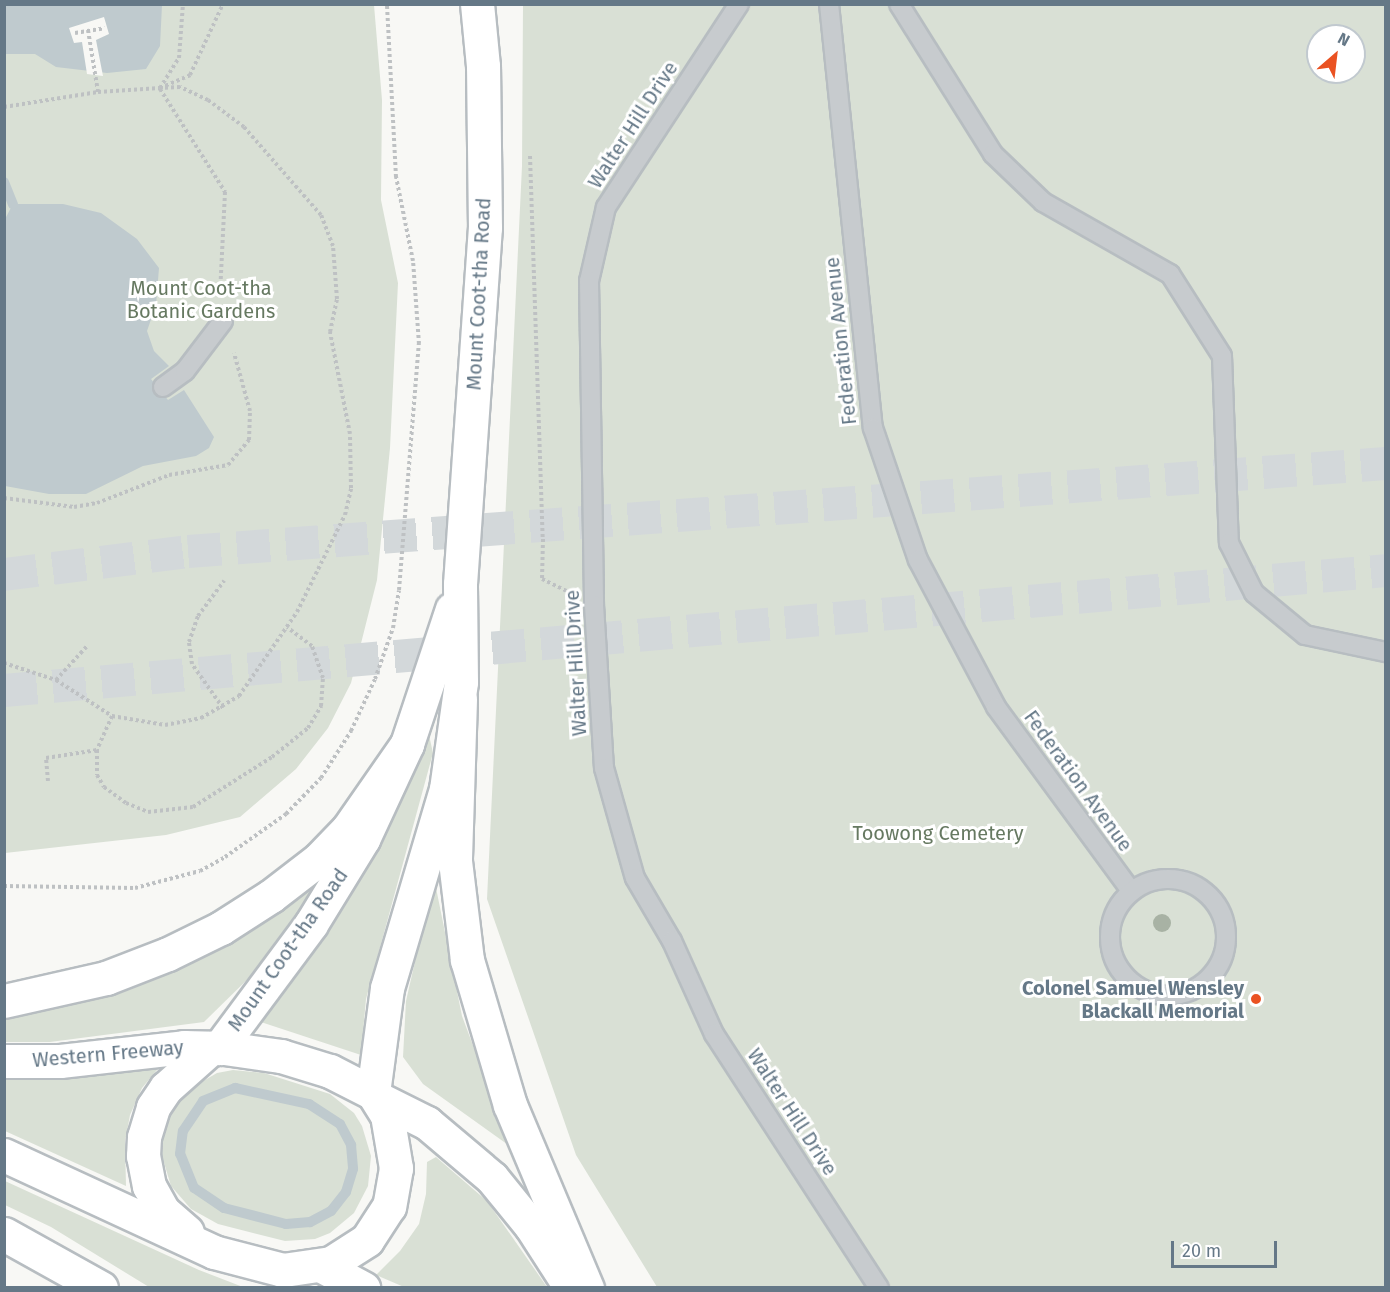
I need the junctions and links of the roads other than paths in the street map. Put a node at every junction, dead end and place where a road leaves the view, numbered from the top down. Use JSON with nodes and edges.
{"nodes":[{"id":1,"x":477,"y":4,"type":"edge"},
{"id":2,"x":739,"y":4,"type":"edge"},
{"id":3,"x":829,"y":4,"type":"edge"},
{"id":4,"x":898,"y":4,"type":"edge"},
{"id":5,"x":223,"y":321,"type":"dead end"},
{"id":6,"x":163,"y":387,"type":"dead end"},
{"id":7,"x":460,"y":584,"type":"junction"},
{"id":8,"x":1386,"y":652,"type":"edge"},
{"id":9,"x":460,"y":699,"type":"junction"},
{"id":10,"x":407,"y":744,"type":"junction"},
{"id":11,"x":1131,"y":891,"type":"junction"},
{"id":12,"x":4,"y":1001,"type":"edge"},
{"id":13,"x":215,"y":1048,"type":"junction"},
{"id":14,"x":4,"y":1061,"type":"edge"},
{"id":15,"x":375,"y":1095,"type":"junction"},
{"id":16,"x":4,"y":1155,"type":"edge"},
{"id":17,"x":4,"y":1234,"type":"edge"},
{"id":18,"x":232,"y":1258,"type":"junction"},
{"id":19,"x":322,"y":1266,"type":"junction"},
{"id":20,"x":101,"y":1287,"type":"edge"},
{"id":21,"x":363,"y":1287,"type":"edge"},
{"id":22,"x":571,"y":1287,"type":"edge"},
{"id":23,"x":587,"y":1287,"type":"edge"},
{"id":24,"x":879,"y":1287,"type":"edge"}],
"edges":[{"from":1,"to":7,"type":"main road","name":"Mount Coot-tha Road"},
{"from":2,"to":24,"type":"lane","name":"Walter Hill Drive"},
{"from":3,"to":11,"type":"lane","name":"Federation Avenue"},
{"from":4,"to":8,"type":"lane"},
{"from":5,"to":6,"type":"lane"},
{"from":7,"to":9,"type":"main road","name":"Mount Coot-tha Road"},
{"from":7,"to":10,"type":"main road","name":"Mount Coot-tha Road"},
{"from":9,"to":15,"type":"main road"},
{"from":9,"to":23,"type":"main road"},
{"from":10,"to":12,"type":"main road"},
{"from":10,"to":13,"type":"main road","name":"Mount Coot-tha Road"},
{"from":11,"to":11,"type":"lane"},
{"from":13,"to":14,"type":"main road","name":"Western Freeway"},
{"from":13,"to":15,"type":"main road","name":"Western Freeway"},
{"from":13,"to":18,"type":"main road","name":"Mount Coot-tha Road"},
{"from":15,"to":19,"type":"main road"},
{"from":15,"to":22,"type":"main road"},
{"from":16,"to":18,"type":"main road"},
{"from":17,"to":20,"type":"main road"},
{"from":18,"to":19,"type":"main road"},
{"from":19,"to":21,"type":"main road"}]}
